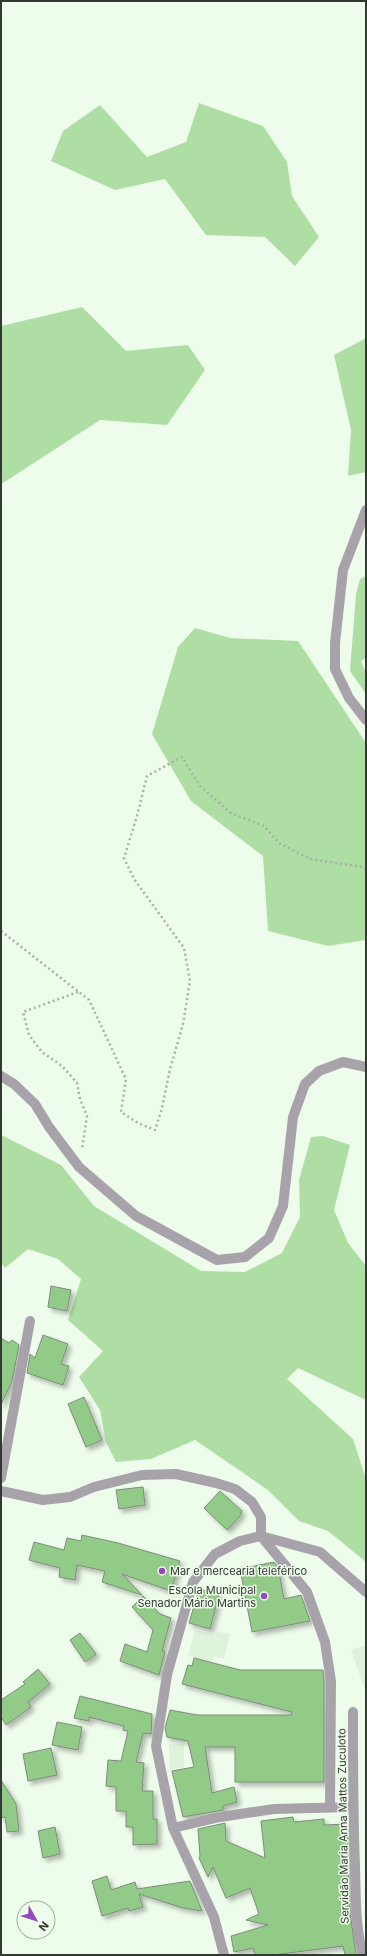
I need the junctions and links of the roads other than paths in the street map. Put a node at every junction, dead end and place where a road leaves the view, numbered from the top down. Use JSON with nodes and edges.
{"nodes":[{"id":1,"x":366,"y":510,"type":"edge"},
{"id":2,"x":366,"y":720,"type":"edge"},
{"id":3,"x":366,"y":1067,"type":"edge"},
{"id":4,"x":1,"y":1076,"type":"edge"},
{"id":5,"x":30,"y":1321,"type":"dead end"},
{"id":6,"x":1,"y":1478,"type":"edge"},
{"id":7,"x":1,"y":1491,"type":"edge"},
{"id":8,"x":261,"y":1536,"type":"junction"},
{"id":9,"x":366,"y":1592,"type":"edge"},
{"id":10,"x":353,"y":1712,"type":"dead end"},
{"id":11,"x":353,"y":1807,"type":"junction"},
{"id":12,"x":330,"y":1808,"type":"junction"},
{"id":13,"x":173,"y":1828,"type":"junction"},
{"id":14,"x":224,"y":1955,"type":"edge"},
{"id":15,"x":363,"y":1955,"type":"edge"}],
"edges":[{"from":1,"to":2,"type":"street"},
{"from":3,"to":4,"type":"street"},
{"from":5,"to":6,"type":"street"},
{"from":7,"to":8,"type":"street"},
{"from":8,"to":9,"type":"street"},
{"from":8,"to":12,"type":"street"},
{"from":8,"to":13,"type":"street"},
{"from":10,"to":11,"type":"street","name":"Servidão Maria Anna Mattos Zuculoto"},
{"from":11,"to":12,"type":"street"},
{"from":11,"to":15,"type":"street","name":"Servidão Maria Anna Mattos Zuculoto"},
{"from":12,"to":13,"type":"street"},
{"from":13,"to":14,"type":"street"}]}
